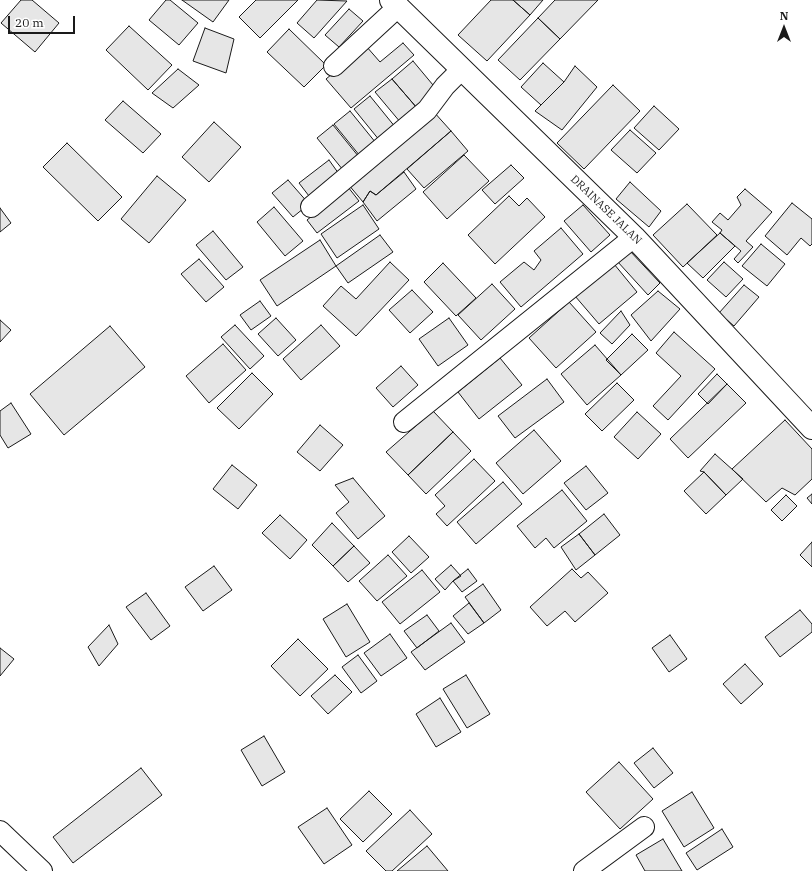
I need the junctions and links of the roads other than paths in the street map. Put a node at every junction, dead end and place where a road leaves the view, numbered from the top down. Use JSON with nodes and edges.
{"nodes":[{"id":1,"x":395,"y":4,"type":"edge"},
{"id":2,"x":334,"y":66,"type":"dead end"},
{"id":3,"x":461,"y":70,"type":"junction"},
{"id":4,"x":311,"y":206,"type":"dead end"},
{"id":5,"x":634,"y":237,"type":"junction"},
{"id":6,"x":404,"y":422,"type":"dead end"},
{"id":7,"x":812,"y":428,"type":"edge"},
{"id":8,"x":644,"y":827,"type":"dead end"},
{"id":9,"x":0,"y":831,"type":"edge"},
{"id":10,"x":42,"y":871,"type":"edge"},
{"id":11,"x":584,"y":871,"type":"edge"}],
"edges":[{"from":1,"to":2,"type":"street"},
{"from":1,"to":3,"type":"street","name":"DRAINASE JALAN"},
{"from":3,"to":4,"type":"street"},
{"from":3,"to":5,"type":"street","name":"DRAINASE JALAN"},
{"from":5,"to":6,"type":"street"},
{"from":5,"to":7,"type":"street","name":"DRAINASE JALAN"},
{"from":8,"to":11,"type":"street"},
{"from":9,"to":10,"type":"street"}]}
